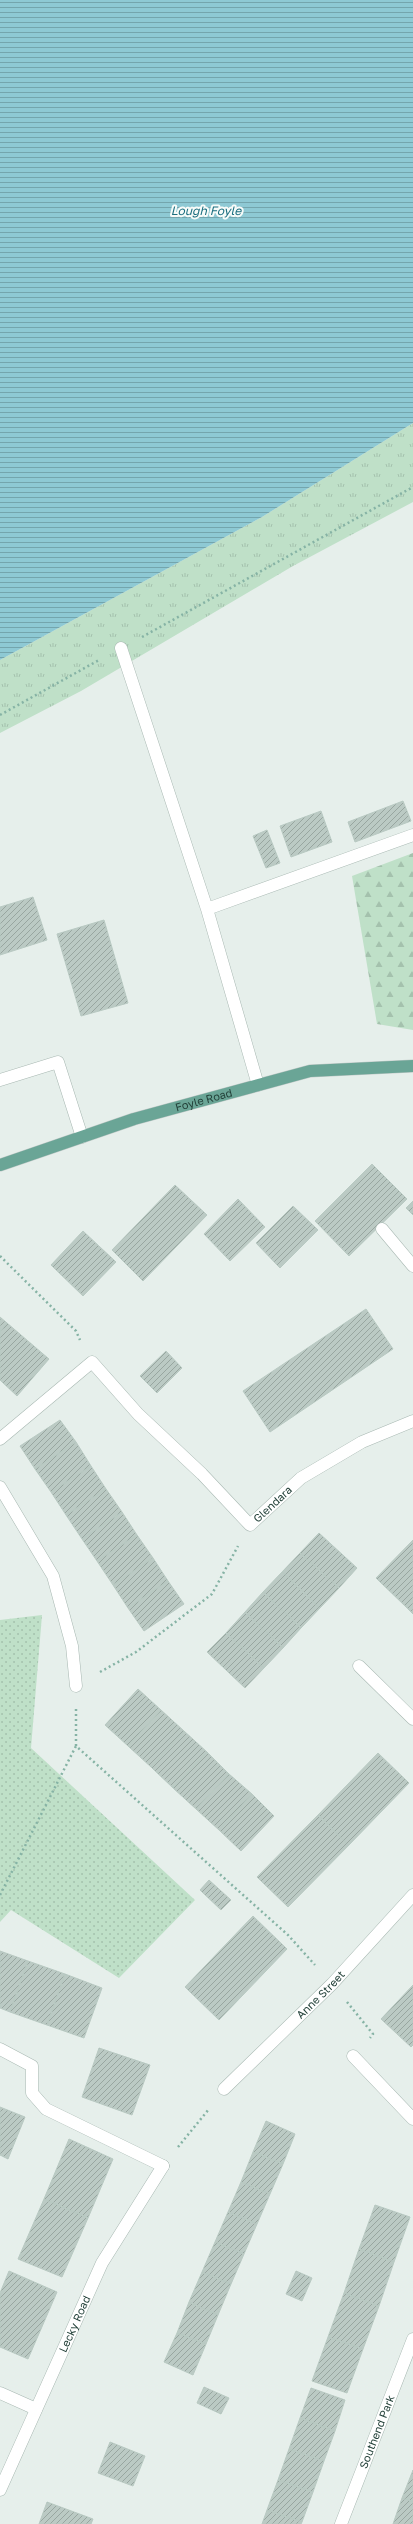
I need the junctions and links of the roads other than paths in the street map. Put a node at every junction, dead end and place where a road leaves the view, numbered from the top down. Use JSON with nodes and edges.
{"nodes":[{"id":1,"x":121,"y":648,"type":"road end"},
{"id":2,"x":413,"y":835,"type":"edge"},
{"id":3,"x":207,"y":909,"type":"junction"},
{"id":4,"x":413,"y":1066,"type":"edge"},
{"id":5,"x":0,"y":1080,"type":"edge"},
{"id":6,"x":258,"y":1086,"type":"junction"},
{"id":7,"x":82,"y":1137,"type":"junction"},
{"id":8,"x":0,"y":1165,"type":"edge"},
{"id":9,"x":382,"y":1229,"type":"dead end"},
{"id":10,"x":413,"y":1266,"type":"edge"},
{"id":11,"x":413,"y":1421,"type":"edge"},
{"id":12,"x":0,"y":1440,"type":"edge"},
{"id":13,"x":0,"y":1488,"type":"edge"},
{"id":14,"x":359,"y":1666,"type":"dead end"},
{"id":15,"x":76,"y":1686,"type":"road end"},
{"id":16,"x":413,"y":1719,"type":"edge"},
{"id":17,"x":413,"y":1895,"type":"edge"},
{"id":18,"x":0,"y":2049,"type":"edge"},
{"id":19,"x":353,"y":2056,"type":"road end"},
{"id":20,"x":224,"y":2090,"type":"road end"},
{"id":21,"x":413,"y":2119,"type":"edge"},
{"id":22,"x":413,"y":2339,"type":"edge"},
{"id":23,"x":0,"y":2393,"type":"edge"},
{"id":24,"x":36,"y":2409,"type":"junction"},
{"id":25,"x":0,"y":2490,"type":"edge"},
{"id":26,"x":342,"y":2524,"type":"edge"}],
"edges":[{"from":1,"to":3,"type":"street"},
{"from":2,"to":3,"type":"street"},
{"from":3,"to":6,"type":"street"},
{"from":4,"to":6,"type":"main road","name":"Foyle Road"},
{"from":5,"to":7,"type":"street"},
{"from":6,"to":7,"type":"main road","name":"Foyle Road"},
{"from":7,"to":8,"type":"main road","name":"Foyle Road"},
{"from":9,"to":10,"type":"street"},
{"from":11,"to":12,"type":"street","name":"Glendara"},
{"from":13,"to":15,"type":"street"},
{"from":14,"to":16,"type":"street"},
{"from":17,"to":20,"type":"street","name":"Anne Street"},
{"from":18,"to":24,"type":"street","name":"Lecky Road"},
{"from":19,"to":21,"type":"street"},
{"from":22,"to":26,"type":"street","name":"Southend Park"},
{"from":23,"to":24,"type":"street"},
{"from":24,"to":25,"type":"street","name":"Lecky Road"}]}
